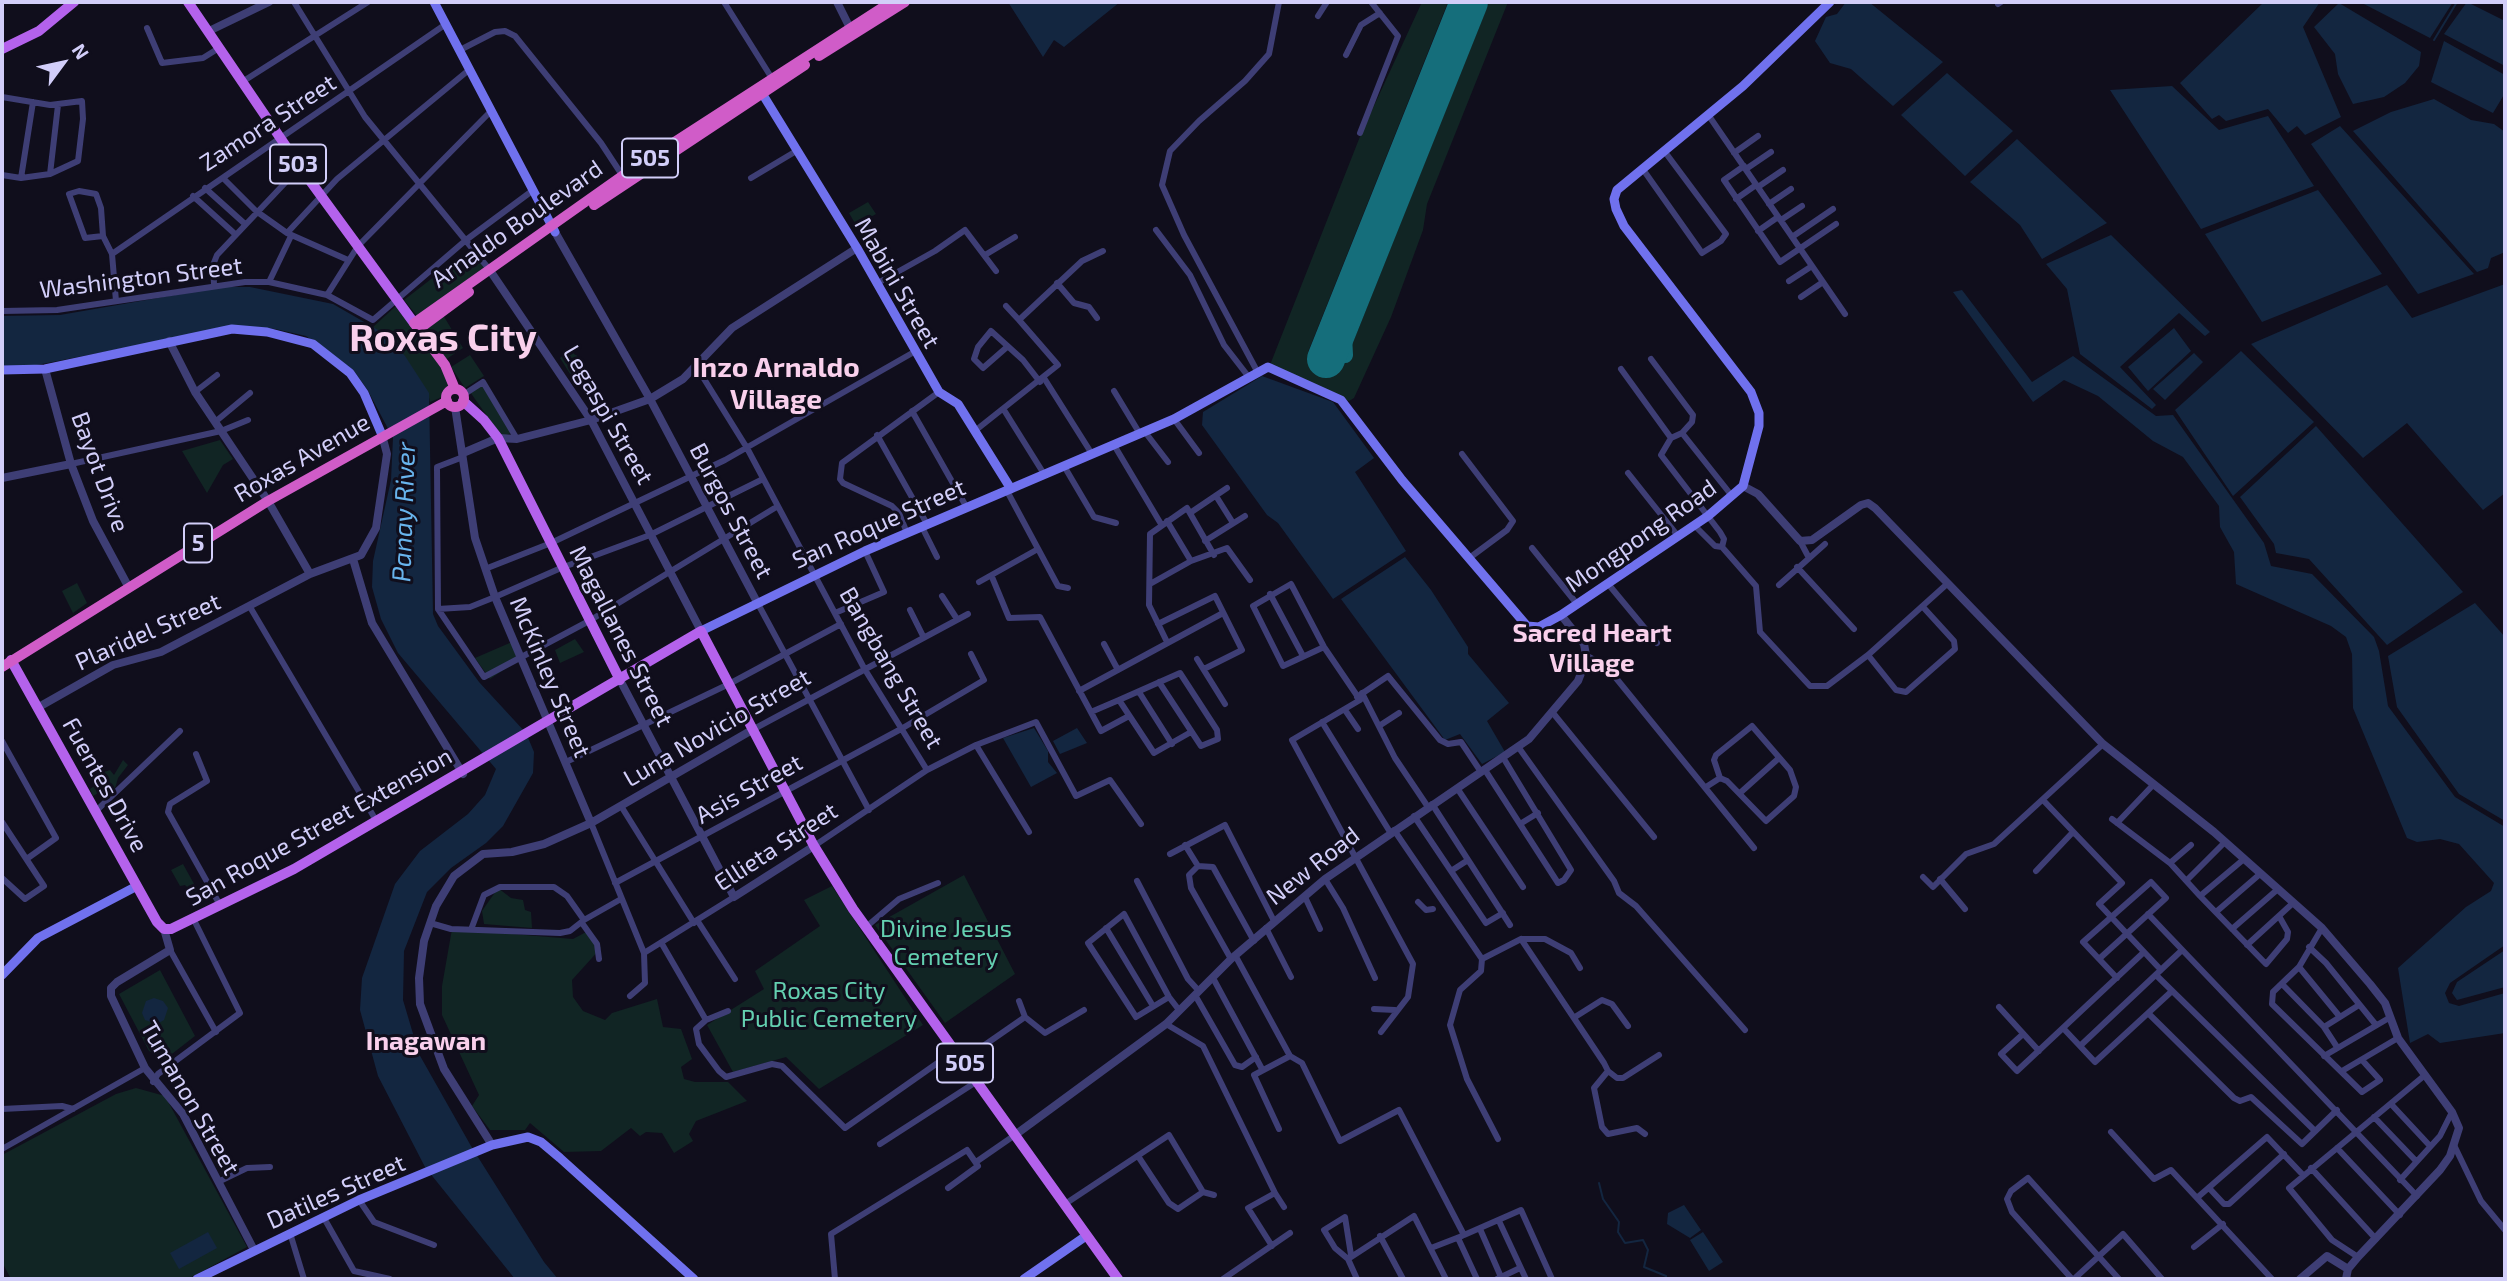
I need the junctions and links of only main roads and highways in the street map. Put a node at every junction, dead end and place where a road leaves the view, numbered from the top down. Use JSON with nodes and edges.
{"nodes":[{"id":1,"x":74,"y":2,"type":"edge"},
{"id":2,"x":188,"y":2,"type":"edge"},
{"id":3,"x":433,"y":2,"type":"edge"},
{"id":4,"x":891,"y":2,"type":"edge"},
{"id":5,"x":905,"y":2,"type":"edge"},
{"id":6,"x":1830,"y":2,"type":"edge"},
{"id":7,"x":852,"y":31,"type":"junction"},
{"id":8,"x":2,"y":49,"type":"edge"},
{"id":9,"x":761,"y":91,"type":"junction"},
{"id":10,"x":554,"y":229,"type":"junction"},
{"id":11,"x":416,"y":326,"type":"junction"},
{"id":12,"x":2,"y":370,"type":"edge"},
{"id":13,"x":1253,"y":373,"type":"joint"},
{"id":14,"x":457,"y":399,"type":"junction"},
{"id":15,"x":386,"y":434,"type":"junction"},
{"id":16,"x":1009,"y":490,"type":"junction"},
{"id":17,"x":701,"y":631,"type":"junction"},
{"id":18,"x":6,"y":663,"type":"edge"},
{"id":19,"x":620,"y":680,"type":"junction"},
{"id":20,"x":528,"y":734,"type":"joint"},
{"id":21,"x":136,"y":886,"type":"junction"},
{"id":22,"x":167,"y":929,"type":"joint"},
{"id":23,"x":2,"y":975,"type":"edge"},
{"id":24,"x":1086,"y":1236,"type":"junction"},
{"id":25,"x":214,"y":1275,"type":"edge"},
{"id":26,"x":197,"y":1279,"type":"edge"},
{"id":27,"x":694,"y":1279,"type":"edge"},
{"id":28,"x":1024,"y":1279,"type":"edge"},
{"id":29,"x":1118,"y":1279,"type":"edge"}],
"edges":[{"from":1,"to":8,"type":"main road"},
{"from":2,"to":11,"type":"main road","number":"503"},
{"from":3,"to":10,"type":"main road"},
{"from":4,"to":7,"type":"highway","name":"Arnaldo Boulevard","number":"505"},
{"from":5,"to":7,"type":"highway","name":"Arnaldo Boulevard","number":"505"},
{"from":6,"to":13,"type":"main road","name":"Mongpong Road"},
{"from":7,"to":9,"type":"highway","name":"Arnaldo Boulevard","number":"505"},
{"from":9,"to":10,"type":"highway","name":"Arnaldo Boulevard","number":"505"},
{"from":9,"to":16,"type":"main road","name":"Mabini Street"},
{"from":10,"to":11,"type":"highway","name":"Arnaldo Boulevard","number":"505"},
{"from":11,"to":14,"type":"highway"},
{"from":12,"to":15,"type":"main road"},
{"from":13,"to":16,"type":"main road","name":"San Roque Street"},
{"from":14,"to":15,"type":"highway","name":"Roxas Avenue","number":"5"},
{"from":14,"to":19,"type":"main road","name":"Magallanes Street"},
{"from":15,"to":18,"type":"highway","name":"Roxas Avenue","number":"5"},
{"from":16,"to":17,"type":"main road","name":"San Roque Street"},
{"from":17,"to":19,"type":"main road","name":"San Roque Street"},
{"from":17,"to":24,"type":"main road","name":"Legaspi Street","number":"505"},
{"from":18,"to":21,"type":"main road","name":"Fuentes Drive"},
{"from":19,"to":20,"type":"main road","name":"San Roque Street"},
{"from":20,"to":22,"type":"main road","name":"San Roque Street Extension"},
{"from":21,"to":22,"type":"main road","name":"Fuentes Drive"},
{"from":21,"to":23,"type":"main road"},
{"from":24,"to":28,"type":"main road"},
{"from":24,"to":29,"type":"main road","number":"505"},
{"from":25,"to":26,"type":"main road","name":"Datiles Street"},
{"from":25,"to":27,"type":"main road","name":"Datiles Street"}]}
